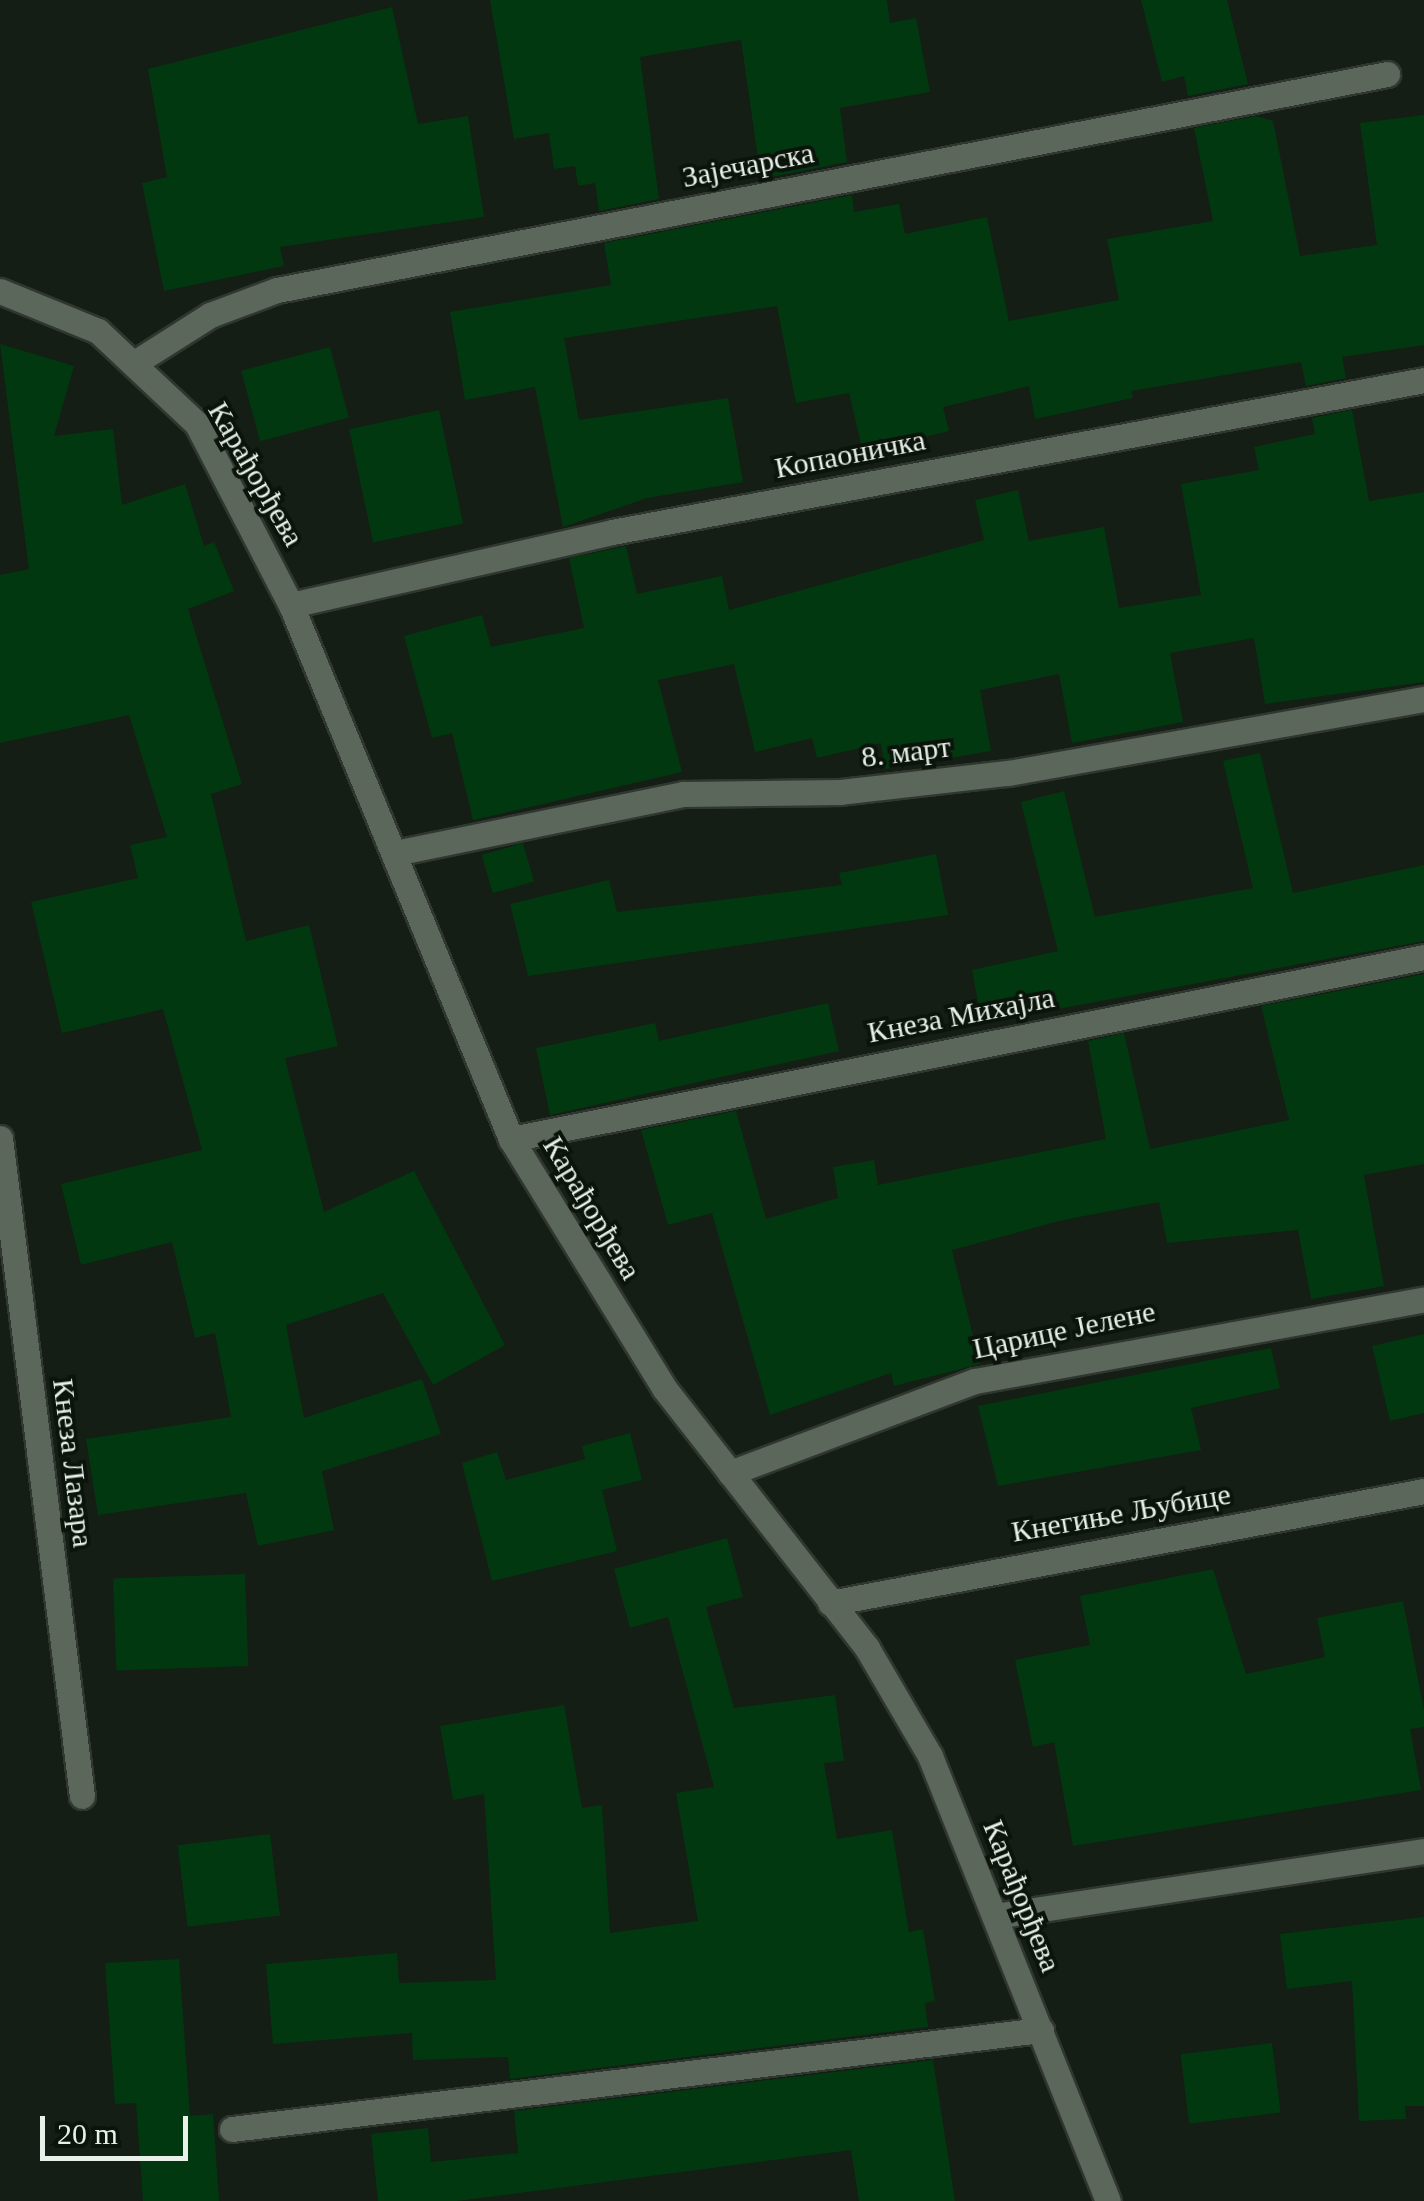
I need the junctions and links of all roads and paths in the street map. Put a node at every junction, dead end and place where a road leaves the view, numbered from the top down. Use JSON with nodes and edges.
{"nodes":[{"id":1,"x":1387,"y":74,"type":"dead end"},
{"id":2,"x":0,"y":291,"type":"edge"},
{"id":3,"x":136,"y":362,"type":"junction"},
{"id":4,"x":1424,"y":380,"type":"edge"},
{"id":5,"x":292,"y":604,"type":"junction"},
{"id":6,"x":1424,"y":699,"type":"edge"},
{"id":7,"x":396,"y":853,"type":"junction"},
{"id":8,"x":1424,"y":957,"type":"edge"},
{"id":9,"x":0,"y":1138,"type":"edge"},
{"id":10,"x":511,"y":1138,"type":"junction"},
{"id":11,"x":1424,"y":1300,"type":"edge"},
{"id":12,"x":730,"y":1473,"type":"junction"},
{"id":13,"x":1424,"y":1491,"type":"edge"},
{"id":14,"x":830,"y":1604,"type":"junction"},
{"id":15,"x":82,"y":1796,"type":"dead end"},
{"id":16,"x":1424,"y":1852,"type":"edge"},
{"id":17,"x":995,"y":1916,"type":"junction"},
{"id":18,"x":1041,"y":2030,"type":"junction"},
{"id":19,"x":232,"y":2129,"type":"dead end"},
{"id":20,"x":1108,"y":2201,"type":"edge"}],
"edges":[{"from":1,"to":3,"type":"street","name":"Зајечарска"},
{"from":2,"to":3,"type":"street","name":"Карађорђева"},
{"from":3,"to":5,"type":"street","name":"Карађорђева"},
{"from":4,"to":5,"type":"street","name":"Копаоничка"},
{"from":5,"to":7,"type":"street","name":"Карађорђева"},
{"from":6,"to":7,"type":"street","name":"8. март"},
{"from":7,"to":10,"type":"street","name":"Карађорђева"},
{"from":8,"to":10,"type":"street","name":"Кнеза Михајла"},
{"from":9,"to":15,"type":"street","name":"Кнеза Лазара"},
{"from":10,"to":12,"type":"street","name":"Карађорђева"},
{"from":11,"to":12,"type":"street","name":"Царице Јелене"},
{"from":12,"to":14,"type":"street","name":"Карађорђева"},
{"from":13,"to":14,"type":"street","name":"Кнегиње Љубице"},
{"from":14,"to":17,"type":"street","name":"Карађорђева"},
{"from":16,"to":17,"type":"street"},
{"from":17,"to":18,"type":"street","name":"Карађорђева"},
{"from":18,"to":19,"type":"street"},
{"from":18,"to":20,"type":"street","name":"Карађорђева"}]}
